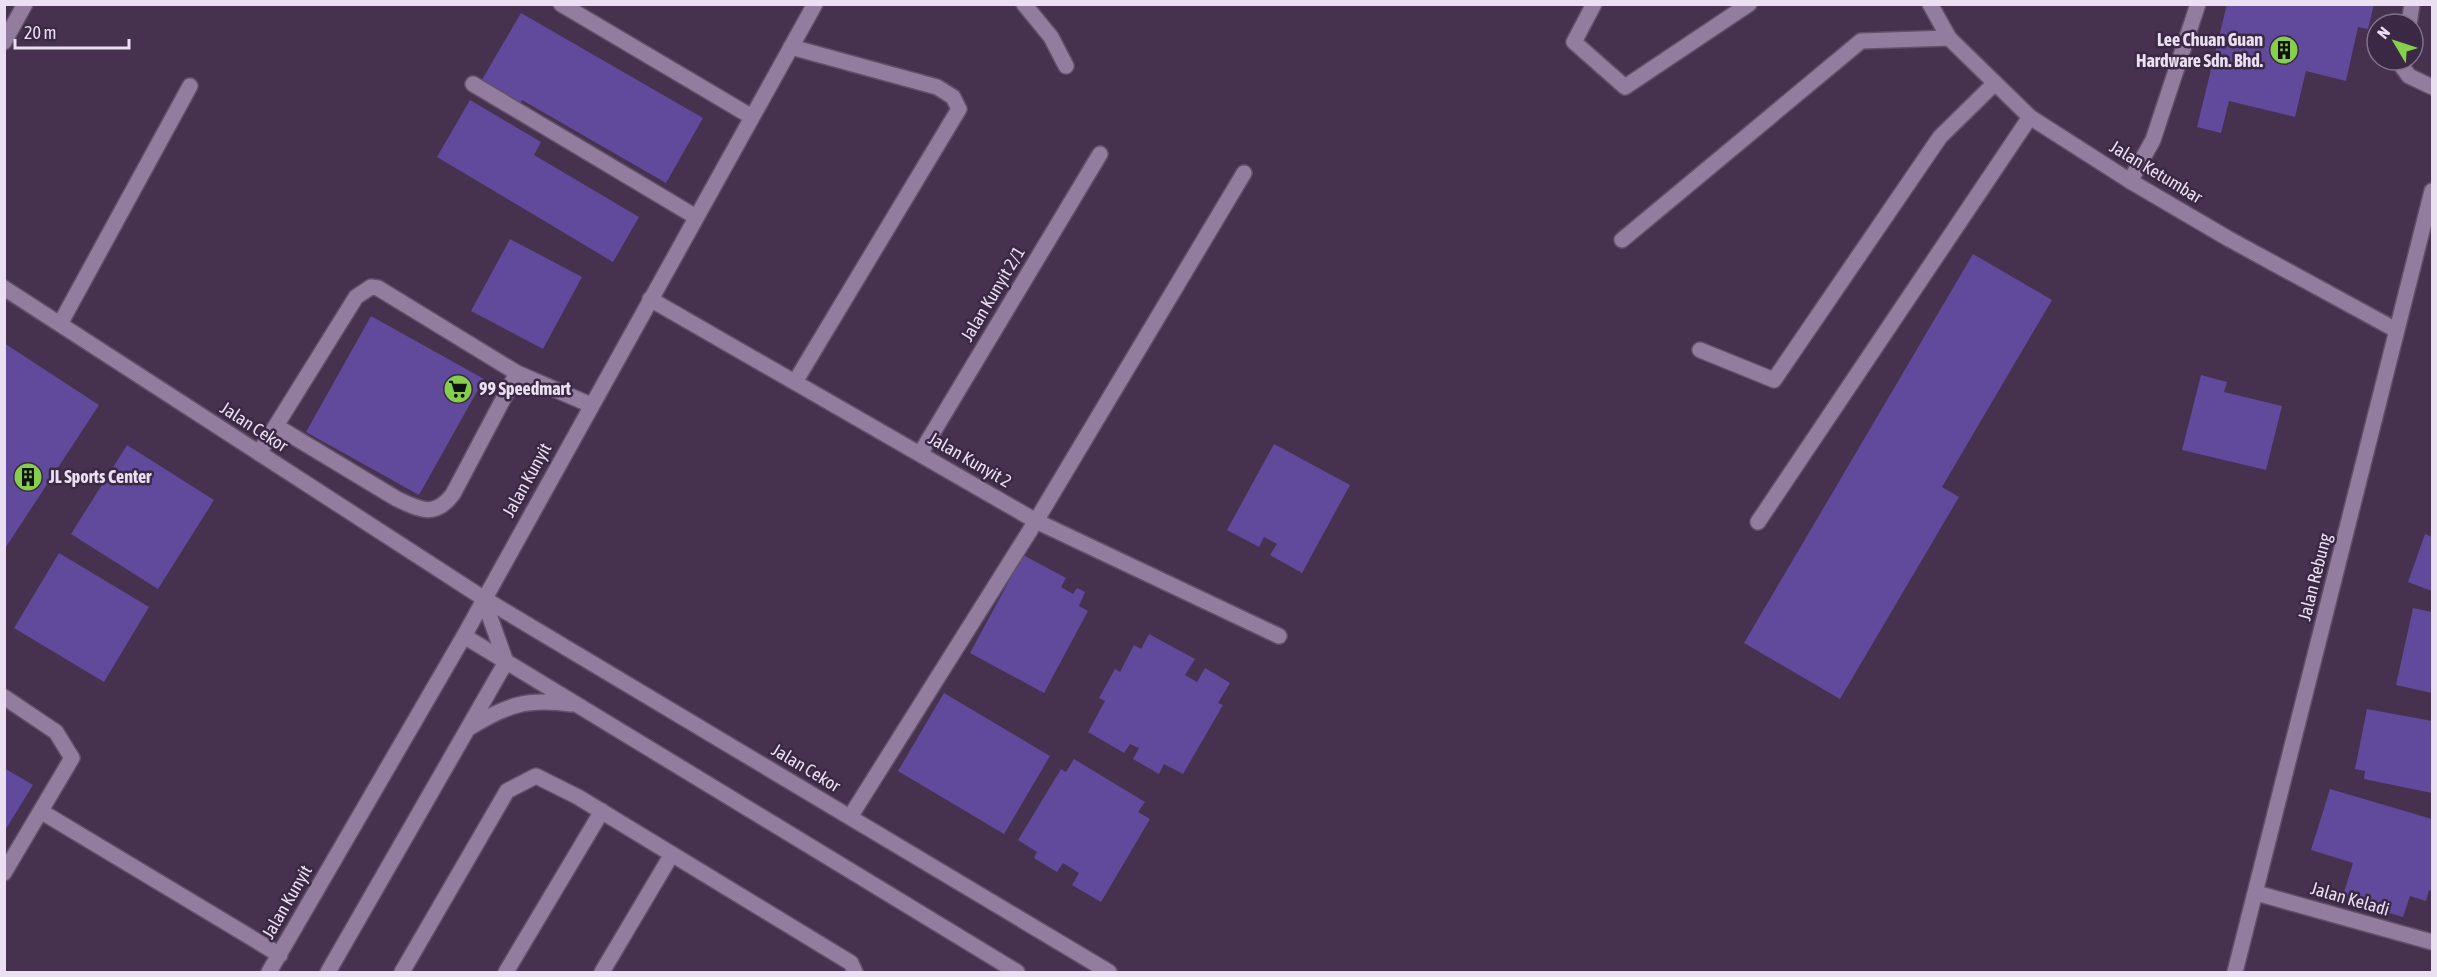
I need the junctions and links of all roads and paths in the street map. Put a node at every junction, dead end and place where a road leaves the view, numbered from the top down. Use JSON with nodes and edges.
{"nodes":[{"id":1,"x":25,"y":4,"type":"edge"},
{"id":2,"x":561,"y":4,"type":"edge"},
{"id":3,"x":815,"y":4,"type":"edge"},
{"id":4,"x":1024,"y":4,"type":"edge"},
{"id":5,"x":1594,"y":4,"type":"edge"},
{"id":6,"x":1749,"y":4,"type":"edge"},
{"id":7,"x":1930,"y":4,"type":"edge"},
{"id":8,"x":2198,"y":4,"type":"edge"},
{"id":9,"x":1949,"y":38,"type":"junction"},
{"id":10,"x":4,"y":42,"type":"edge"},
{"id":11,"x":791,"y":47,"type":"junction"},
{"id":12,"x":1066,"y":66,"type":"dead end"},
{"id":13,"x":2406,"y":72,"type":"edge"},
{"id":14,"x":1995,"y":83,"type":"junction"},
{"id":15,"x":473,"y":84,"type":"dead end"},
{"id":16,"x":190,"y":86,"type":"dead end"},
{"id":17,"x":2433,"y":87,"type":"edge"},
{"id":18,"x":752,"y":117,"type":"junction"},
{"id":19,"x":2030,"y":117,"type":"junction"},
{"id":20,"x":1101,"y":154,"type":"dead end"},
{"id":21,"x":1244,"y":173,"type":"dead end"},
{"id":22,"x":2130,"y":181,"type":"junction"},
{"id":23,"x":2433,"y":191,"type":"edge"},
{"id":24,"x":696,"y":217,"type":"junction"},
{"id":25,"x":1622,"y":240,"type":"dead end"},
{"id":26,"x":4,"y":288,"type":"edge"},
{"id":27,"x":650,"y":299,"type":"junction"},
{"id":28,"x":60,"y":324,"type":"junction"},
{"id":29,"x":2396,"y":330,"type":"junction"},
{"id":30,"x":1700,"y":350,"type":"dead end"},
{"id":31,"x":517,"y":373,"type":"junction"},
{"id":32,"x":795,"y":382,"type":"junction"},
{"id":33,"x":591,"y":405,"type":"junction"},
{"id":34,"x":276,"y":426,"type":"junction"},
{"id":35,"x":259,"y":453,"type":"junction"},
{"id":36,"x":920,"y":454,"type":"junction"},
{"id":37,"x":1036,"y":521,"type":"junction"},
{"id":38,"x":1758,"y":522,"type":"dead end"},
{"id":39,"x":483,"y":598,"type":"junction"},
{"id":40,"x":464,"y":636,"type":"junction"},
{"id":41,"x":1280,"y":636,"type":"dead end"},
{"id":42,"x":506,"y":662,"type":"junction"},
{"id":43,"x":4,"y":697,"type":"edge"},
{"id":44,"x":577,"y":704,"type":"junction"},
{"id":45,"x":467,"y":729,"type":"junction"},
{"id":46,"x":602,"y":811,"type":"junction"},
{"id":47,"x":42,"y":812,"type":"junction"},
{"id":48,"x":850,"y":817,"type":"junction"},
{"id":49,"x":672,"y":854,"type":"junction"},
{"id":50,"x":4,"y":873,"type":"edge"},
{"id":51,"x":2256,"y":893,"type":"junction"},
{"id":52,"x":2433,"y":942,"type":"edge"},
{"id":53,"x":280,"y":955,"type":"junction"},
{"id":54,"x":269,"y":972,"type":"edge"},
{"id":55,"x":328,"y":972,"type":"edge"},
{"id":56,"x":402,"y":972,"type":"edge"},
{"id":57,"x":506,"y":972,"type":"edge"},
{"id":58,"x":602,"y":972,"type":"edge"},
{"id":59,"x":855,"y":972,"type":"edge"},
{"id":60,"x":1017,"y":972,"type":"edge"},
{"id":61,"x":1109,"y":972,"type":"edge"},
{"id":62,"x":2235,"y":972,"type":"edge"}],
"edges":[{"from":1,"to":10,"type":"street"},
{"from":2,"to":18,"type":"street"},
{"from":3,"to":11,"type":"street","name":"Jalan Kunyit"},
{"from":4,"to":12,"type":"street"},
{"from":5,"to":6,"type":"street"},
{"from":7,"to":9,"type":"street","name":"Jalan Ketumbar"},
{"from":8,"to":22,"type":"street"},
{"from":9,"to":14,"type":"street","name":"Jalan Ketumbar"},
{"from":9,"to":25,"type":"street"},
{"from":11,"to":18,"type":"street","name":"Jalan Kunyit"},
{"from":11,"to":32,"type":"street"},
{"from":13,"to":17,"type":"street"},
{"from":14,"to":19,"type":"street","name":"Jalan Ketumbar"},
{"from":14,"to":30,"type":"street"},
{"from":15,"to":24,"type":"street"},
{"from":16,"to":28,"type":"street"},
{"from":18,"to":24,"type":"street","name":"Jalan Kunyit"},
{"from":19,"to":22,"type":"street","name":"Jalan Ketumbar"},
{"from":19,"to":38,"type":"street"},
{"from":20,"to":36,"type":"street","name":"Jalan Kunyit 2/1"},
{"from":21,"to":37,"type":"street"},
{"from":22,"to":29,"type":"street","name":"Jalan Ketumbar"},
{"from":23,"to":29,"type":"street","name":"Jalan Rebung"},
{"from":24,"to":27,"type":"street","name":"Jalan Kunyit"},
{"from":26,"to":28,"type":"street","name":"Jalan Cekor"},
{"from":27,"to":32,"type":"street","name":"Jalan Kunyit 2"},
{"from":27,"to":33,"type":"street","name":"Jalan Kunyit"},
{"from":28,"to":35,"type":"street","name":"Jalan Cekor"},
{"from":29,"to":51,"type":"street","name":"Jalan Rebung"},
{"from":31,"to":33,"type":"street"},
{"from":31,"to":34,"type":"street"},
{"from":31,"to":34,"type":"street"},
{"from":32,"to":36,"type":"street","name":"Jalan Kunyit 2"},
{"from":33,"to":39,"type":"street","name":"Jalan Kunyit"},
{"from":34,"to":35,"type":"street"},
{"from":35,"to":39,"type":"street","name":"Jalan Cekor"},
{"from":36,"to":37,"type":"street","name":"Jalan Kunyit 2"},
{"from":37,"to":41,"type":"street","name":"Jalan Kunyit 2"},
{"from":37,"to":48,"type":"street"},
{"from":39,"to":40,"type":"street","name":"Jalan Kunyit"},
{"from":39,"to":42,"type":"street"},
{"from":39,"to":48,"type":"street","name":"Jalan Cekor"},
{"from":40,"to":42,"type":"street"},
{"from":40,"to":53,"type":"street","name":"Jalan Kunyit"},
{"from":42,"to":44,"type":"street"},
{"from":42,"to":45,"type":"street"},
{"from":43,"to":47,"type":"street"},
{"from":44,"to":45,"type":"street"},
{"from":44,"to":60,"type":"street"},
{"from":45,"to":55,"type":"street"},
{"from":46,"to":49,"type":"street"},
{"from":46,"to":56,"type":"street"},
{"from":46,"to":57,"type":"street"},
{"from":47,"to":50,"type":"street"},
{"from":47,"to":53,"type":"street"},
{"from":48,"to":61,"type":"street","name":"Jalan Cekor"},
{"from":49,"to":58,"type":"street"},
{"from":49,"to":59,"type":"street"},
{"from":51,"to":52,"type":"street","name":"Jalan Keladi"},
{"from":51,"to":62,"type":"street","name":"Jalan Rebung"},
{"from":53,"to":54,"type":"street","name":"Jalan Kunyit"}]}
